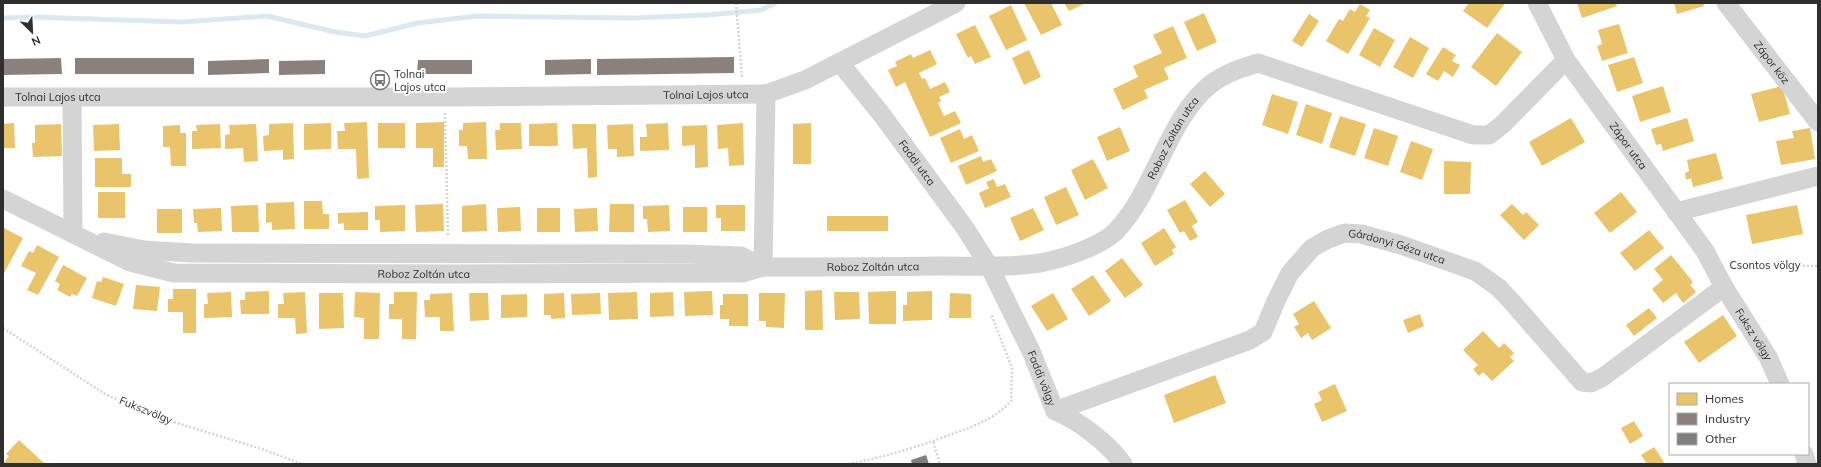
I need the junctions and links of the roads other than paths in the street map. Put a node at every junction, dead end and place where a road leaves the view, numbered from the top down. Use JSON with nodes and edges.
{"nodes":[{"id":1,"x":956,"y":3,"type":"edge"},
{"id":2,"x":1537,"y":3,"type":"edge"},
{"id":3,"x":1726,"y":3,"type":"edge"},
{"id":4,"x":1566,"y":60,"type":"junction"},
{"id":5,"x":840,"y":63,"type":"junction"},
{"id":6,"x":766,"y":94,"type":"junction"},
{"id":7,"x":3,"y":97,"type":"edge"},
{"id":8,"x":72,"y":97,"type":"junction"},
{"id":9,"x":1818,"y":122,"type":"edge"},
{"id":10,"x":1818,"y":176,"type":"edge"},
{"id":11,"x":3,"y":199,"type":"edge"},
{"id":12,"x":1676,"y":212,"type":"junction"},
{"id":13,"x":81,"y":238,"type":"junction"},
{"id":14,"x":990,"y":266,"type":"junction"},
{"id":15,"x":763,"y":267,"type":"junction"},
{"id":16,"x":1724,"y":287,"type":"junction"},
{"id":17,"x":1780,"y":383,"type":"edge"},
{"id":18,"x":1055,"y":411,"type":"junction"},
{"id":19,"x":1123,"y":464,"type":"edge"}],
"edges":[{"from":1,"to":5,"type":"street","name":"Tolnai Lajos utca"},
{"from":2,"to":4,"type":"street","name":"Zápor utca"},
{"from":3,"to":9,"type":"street","name":"Zápor köz"},
{"from":4,"to":12,"type":"street","name":"Zápor utca"},
{"from":4,"to":14,"type":"street","name":"Roboz Zoltán utca"},
{"from":5,"to":6,"type":"street","name":"Tolnai Lajos utca"},
{"from":5,"to":14,"type":"street","name":"Faddi utca"},
{"from":6,"to":8,"type":"street","name":"Tolnai Lajos utca"},
{"from":6,"to":15,"type":"street"},
{"from":7,"to":8,"type":"street","name":"Tolnai Lajos utca"},
{"from":8,"to":13,"type":"street"},
{"from":10,"to":12,"type":"street"},
{"from":11,"to":13,"type":"street","name":"Roboz Zoltán utca"},
{"from":12,"to":16,"type":"street","name":"Zápor utca"},
{"from":13,"to":15,"type":"street","name":"Roboz Zoltán utca"},
{"from":13,"to":15,"type":"street","name":"Roboz Zoltán utca"},
{"from":14,"to":15,"type":"street","name":"Roboz Zoltán utca"},
{"from":14,"to":18,"type":"street","name":"Faddi völgy"},
{"from":16,"to":17,"type":"street","name":"Fuksz völgy"},
{"from":16,"to":18,"type":"street","name":"Gárdonyi Géza utca"},
{"from":18,"to":19,"type":"street","name":"Faddi völgy"}]}
